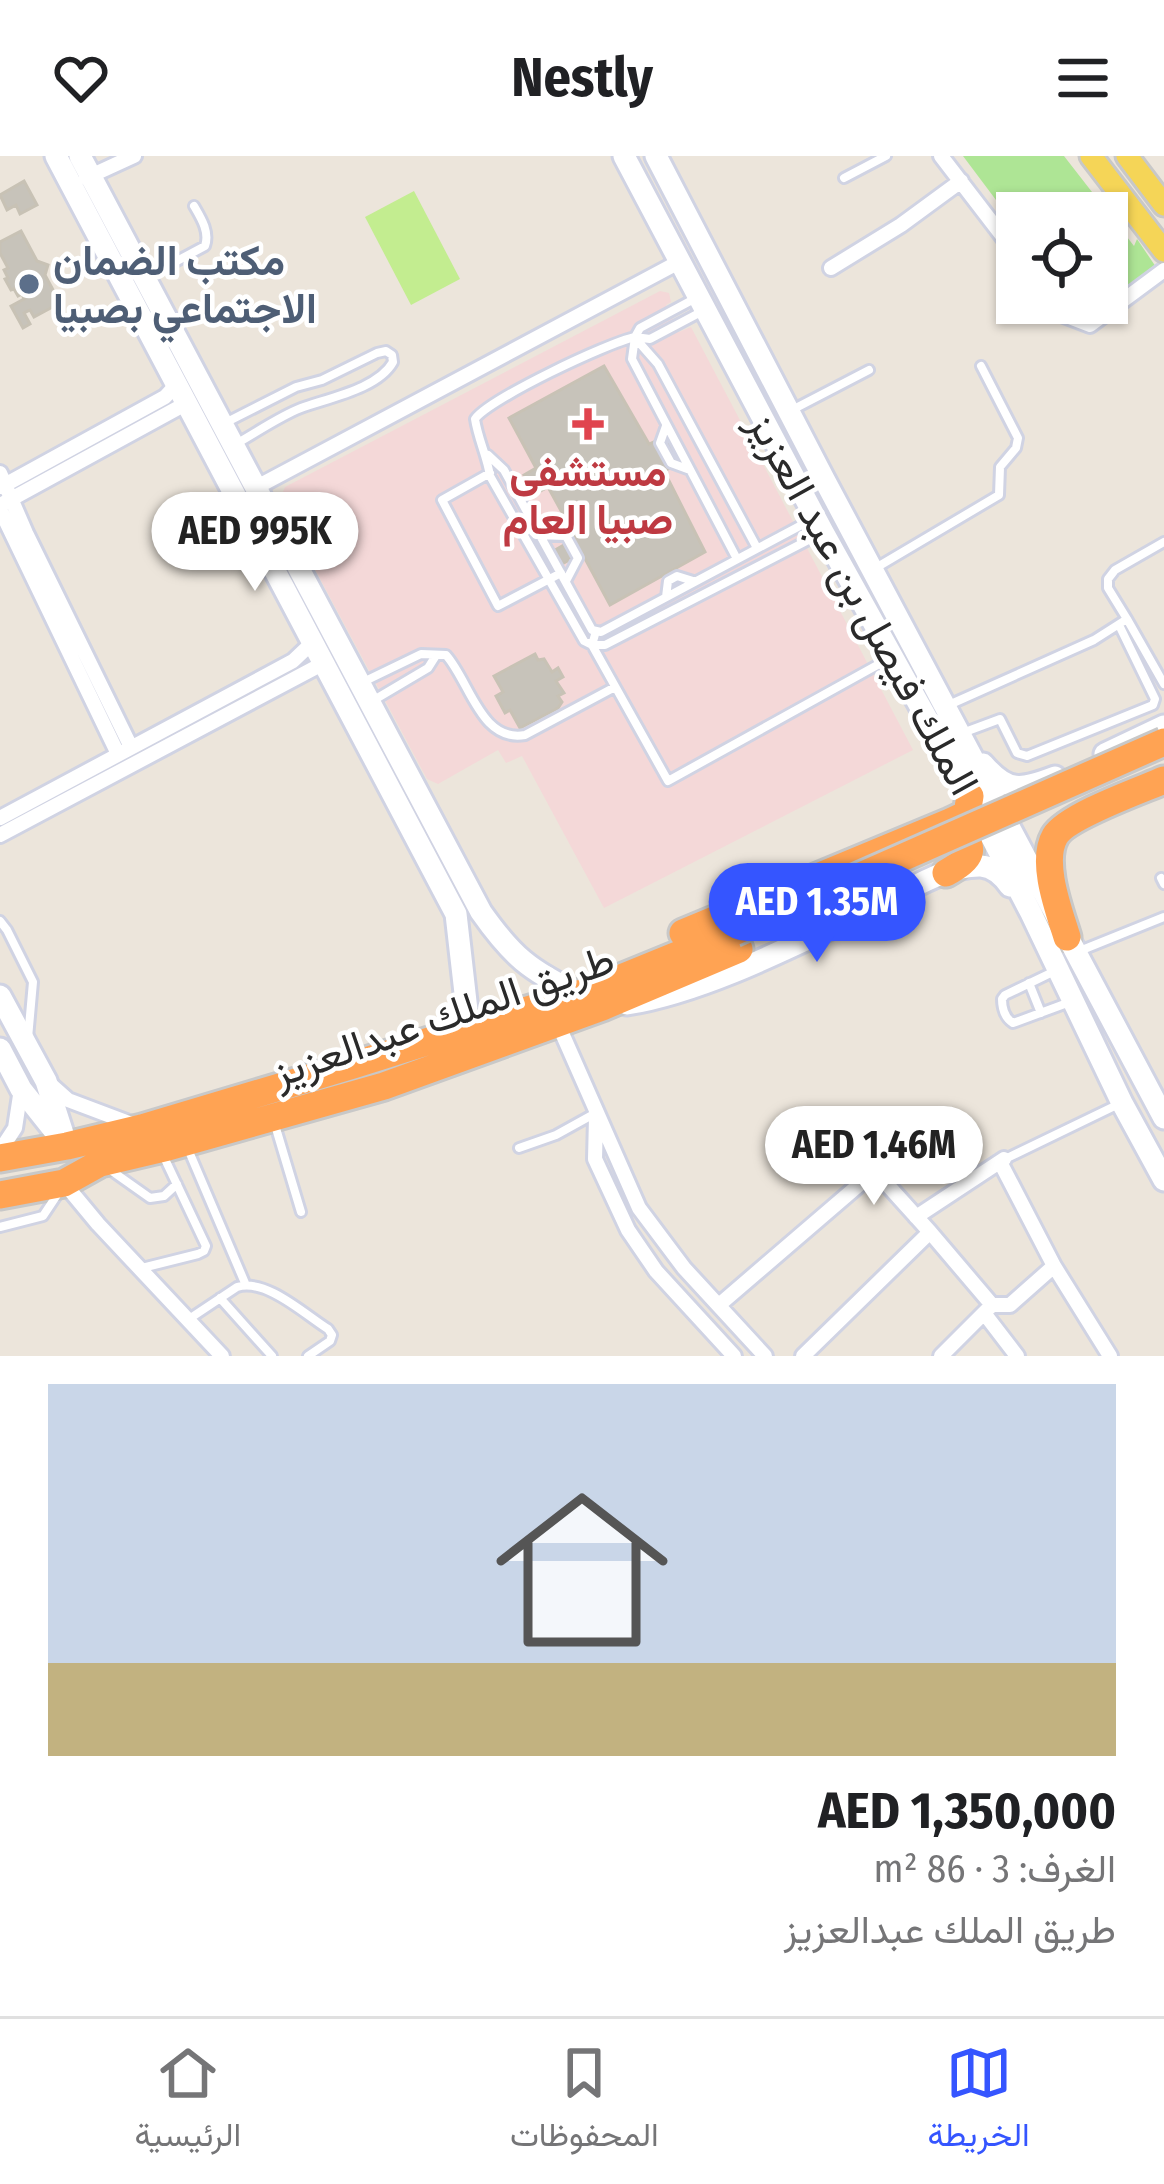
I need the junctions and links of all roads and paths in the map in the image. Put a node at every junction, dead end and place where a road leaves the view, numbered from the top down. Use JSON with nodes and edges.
{"nodes":[{"id":1,"x":56,"y":156,"type":"edge"},
{"id":2,"x":134,"y":156,"type":"edge"},
{"id":3,"x":624,"y":156,"type":"edge"},
{"id":4,"x":657,"y":156,"type":"edge"},
{"id":5,"x":886,"y":156,"type":"edge"},
{"id":6,"x":941,"y":156,"type":"edge"},
{"id":7,"x":1091,"y":156,"type":"edge"},
{"id":8,"x":1127,"y":156,"type":"edge"},
{"id":9,"x":83,"y":166,"type":"edge"},
{"id":10,"x":844,"y":178,"type":"dead end"},
{"id":11,"x":961,"y":181,"type":"junction"},
{"id":12,"x":1164,"y":205,"type":"edge"},
{"id":13,"x":194,"y":206,"type":"dead end"},
{"id":14,"x":996,"y":228,"type":"edge"},
{"id":15,"x":1164,"y":251,"type":"edge"},
{"id":16,"x":679,"y":262,"type":"junction"},
{"id":17,"x":830,"y":268,"type":"dead end"},
{"id":18,"x":1164,"y":269,"type":"edge"},
{"id":19,"x":145,"y":278,"type":"junction"},
{"id":20,"x":1128,"y":296,"type":"edge"},
{"id":21,"x":701,"y":304,"type":"junction"},
{"id":22,"x":635,"y":338,"type":"junction"},
{"id":23,"x":981,"y":366,"type":"dead end"},
{"id":24,"x":869,"y":370,"type":"dead end"},
{"id":25,"x":182,"y":393,"type":"junction"},
{"id":26,"x":271,"y":400,"type":"junction"},
{"id":27,"x":789,"y":412,"type":"junction"},
{"id":28,"x":280,"y":420,"type":"junction"},
{"id":29,"x":222,"y":424,"type":"junction"},
{"id":30,"x":233,"y":446,"type":"junction"},
{"id":31,"x":487,"y":454,"type":"junction"},
{"id":32,"x":490,"y":473,"type":"junction"},
{"id":33,"x":255,"y":488,"type":"junction"},
{"id":34,"x":3,"y":493,"type":"edge"},
{"id":35,"x":819,"y":525,"type":"junction"},
{"id":36,"x":539,"y":534,"type":"junction"},
{"id":37,"x":527,"y":539,"type":"junction"},
{"id":38,"x":1164,"y":542,"type":"edge"},
{"id":39,"x":757,"y":548,"type":"junction"},
{"id":40,"x":737,"y":559,"type":"junction"},
{"id":41,"x":872,"y":570,"type":"junction"},
{"id":42,"x":563,"y":578,"type":"junction"},
{"id":43,"x":548,"y":580,"type":"junction"},
{"id":44,"x":1123,"y":622,"type":"junction"},
{"id":45,"x":596,"y":631,"type":"junction"},
{"id":46,"x":313,"y":642,"type":"junction"},
{"id":47,"x":592,"y":645,"type":"junction"},
{"id":48,"x":435,"y":657,"type":"junction"},
{"id":49,"x":892,"y":657,"type":"junction"},
{"id":50,"x":324,"y":663,"type":"junction"},
{"id":51,"x":1164,"y":684,"type":"edge"},
{"id":52,"x":615,"y":687,"type":"junction"},
{"id":53,"x":365,"y":693,"type":"junction"},
{"id":54,"x":946,"y":706,"type":"junction"},
{"id":55,"x":1164,"y":726,"type":"edge"},
{"id":56,"x":964,"y":740,"type":"junction"},
{"id":57,"x":1164,"y":742,"type":"edge"},
{"id":58,"x":124,"y":750,"type":"junction"},
{"id":59,"x":1164,"y":760,"type":"edge"},
{"id":60,"x":1056,"y":777,"type":"junction"},
{"id":61,"x":1164,"y":780,"type":"edge"},
{"id":62,"x":970,"y":796,"type":"junction"},
{"id":63,"x":0,"y":818,"type":"edge"},
{"id":64,"x":1072,"y":820,"type":"junction"},
{"id":65,"x":931,"y":830,"type":"junction"},
{"id":66,"x":0,"y":835,"type":"edge"},
{"id":67,"x":946,"y":873,"type":"junction"},
{"id":68,"x":1031,"y":914,"type":"junction"},
{"id":69,"x":1164,"y":917,"type":"edge"},
{"id":70,"x":0,"y":921,"type":"edge"},
{"id":71,"x":736,"y":941,"type":"junction"},
{"id":72,"x":1072,"y":945,"type":"junction"},
{"id":73,"x":1057,"y":970,"type":"junction"},
{"id":74,"x":1029,"y":983,"type":"junction"},
{"id":75,"x":0,"y":996,"type":"edge"},
{"id":76,"x":592,"y":997,"type":"junction"},
{"id":77,"x":1072,"y":1001,"type":"junction"},
{"id":78,"x":1041,"y":1013,"type":"junction"},
{"id":79,"x":558,"y":1024,"type":"junction"},
{"id":80,"x":469,"y":1028,"type":"junction"},
{"id":81,"x":27,"y":1046,"type":"junction"},
{"id":82,"x":0,"y":1049,"type":"edge"},
{"id":83,"x":46,"y":1081,"type":"junction"},
{"id":84,"x":21,"y":1089,"type":"junction"},
{"id":85,"x":1122,"y":1103,"type":"junction"},
{"id":86,"x":596,"y":1113,"type":"junction"},
{"id":87,"x":273,"y":1118,"type":"junction"},
{"id":88,"x":1164,"y":1118,"type":"edge"},
{"id":89,"x":906,"y":1129,"type":"dead end"},
{"id":90,"x":162,"y":1140,"type":"junction"},
{"id":91,"x":67,"y":1146,"type":"junction"},
{"id":92,"x":519,"y":1148,"type":"dead end"},
{"id":93,"x":0,"y":1154,"type":"edge"},
{"id":94,"x":1002,"y":1160,"type":"junction"},
{"id":95,"x":100,"y":1163,"type":"junction"},
{"id":96,"x":878,"y":1175,"type":"junction"},
{"id":97,"x":1164,"y":1180,"type":"edge"},
{"id":98,"x":64,"y":1183,"type":"junction"},
{"id":99,"x":177,"y":1184,"type":"junction"},
{"id":100,"x":0,"y":1195,"type":"edge"},
{"id":101,"x":301,"y":1212,"type":"dead end"},
{"id":102,"x":916,"y":1217,"type":"junction"},
{"id":103,"x":0,"y":1227,"type":"edge"},
{"id":104,"x":930,"y":1232,"type":"junction"},
{"id":105,"x":1054,"y":1266,"type":"junction"},
{"id":106,"x":140,"y":1268,"type":"junction"},
{"id":107,"x":245,"y":1283,"type":"junction"},
{"id":108,"x":220,"y":1298,"type":"junction"},
{"id":109,"x":718,"y":1305,"type":"junction"},
{"id":110,"x":988,"y":1309,"type":"junction"},
{"id":111,"x":189,"y":1318,"type":"junction"},
{"id":112,"x":222,"y":1356,"type":"edge"},
{"id":113,"x":272,"y":1356,"type":"edge"},
{"id":114,"x":308,"y":1356,"type":"edge"},
{"id":115,"x":734,"y":1356,"type":"edge"},
{"id":116,"x":766,"y":1356,"type":"edge"},
{"id":117,"x":803,"y":1356,"type":"edge"},
{"id":118,"x":941,"y":1356,"type":"edge"},
{"id":119,"x":1017,"y":1356,"type":"edge"},
{"id":120,"x":1110,"y":1356,"type":"edge"}],
"edges":[{"from":1,"to":9,"type":"street"},
{"from":2,"to":9,"type":"street"},
{"from":3,"to":16,"type":"street","name":"الملك فيصل بن عبد العزيز"},
{"from":4,"to":27,"type":"street","name":"الملك فيصل بن عبد العزيز"},
{"from":5,"to":10,"type":"lane"},
{"from":6,"to":11,"type":"street"},
{"from":7,"to":15,"type":"main road"},
{"from":8,"to":12,"type":"main road"},
{"from":9,"to":19,"type":"street"},
{"from":9,"to":25,"type":"street"},
{"from":11,"to":14,"type":"street"},
{"from":11,"to":17,"type":"street"},
{"from":13,"to":19,"type":"lane"},
{"from":16,"to":21,"type":"street","name":"الملك فيصل بن عبد العزيز"},
{"from":16,"to":33,"type":"street"},
{"from":18,"to":20,"type":"street"},
{"from":19,"to":29,"type":"street"},
{"from":21,"to":22,"type":"lane"},
{"from":21,"to":35,"type":"street","name":"الملك فيصل بن عبد العزيز"},
{"from":22,"to":31,"type":"lane"},
{"from":22,"to":39,"type":"lane"},
{"from":22,"to":40,"type":"lane"},
{"from":23,"to":41,"type":"lane"},
{"from":24,"to":27,"type":"lane"},
{"from":25,"to":34,"type":"street"},
{"from":25,"to":46,"type":"street"},
{"from":26,"to":28,"type":"lane"},
{"from":26,"to":28,"type":"lane"},
{"from":26,"to":29,"type":"lane"},
{"from":27,"to":41,"type":"street","name":"الملك فيصل بن عبد العزيز"},
{"from":28,"to":30,"type":"lane"},
{"from":29,"to":30,"type":"street"},
{"from":30,"to":33,"type":"street"},
{"from":31,"to":32,"type":"lane"},
{"from":31,"to":36,"type":"lane"},
{"from":32,"to":37,"type":"lane"},
{"from":32,"to":43,"type":"lane"},
{"from":33,"to":53,"type":"street"},
{"from":34,"to":58,"type":"street"},
{"from":35,"to":39,"type":"lane"},
{"from":35,"to":47,"type":"lane"},
{"from":35,"to":49,"type":"street","name":"الملك فيصل بن عبد العزيز"},
{"from":36,"to":37,"type":"lane"},
{"from":36,"to":42,"type":"lane"},
{"from":36,"to":42,"type":"lane"},
{"from":37,"to":43,"type":"lane"},
{"from":38,"to":44,"type":"lane"},
{"from":39,"to":40,"type":"lane"},
{"from":40,"to":45,"type":"lane"},
{"from":41,"to":54,"type":"street","name":"الملك فيصل بن عبد العزيز"},
{"from":42,"to":43,"type":"lane"},
{"from":42,"to":45,"type":"lane"},
{"from":43,"to":47,"type":"lane"},
{"from":44,"to":51,"type":"lane"},
{"from":44,"to":54,"type":"lane"},
{"from":44,"to":56,"type":"lane"},
{"from":45,"to":47,"type":"lane"},
{"from":46,"to":50,"type":"street"},
{"from":46,"to":58,"type":"street"},
{"from":47,"to":52,"type":"lane"},
{"from":48,"to":52,"type":"lane"},
{"from":48,"to":53,"type":"lane"},
{"from":48,"to":53,"type":"lane"},
{"from":49,"to":52,"type":"lane"},
{"from":49,"to":62,"type":"street","name":"الملك فيصل بن عبد العزيز"},
{"from":50,"to":66,"type":"street"},
{"from":50,"to":80,"type":"street"},
{"from":53,"to":76,"type":"street"},
{"from":54,"to":56,"type":"street","name":"الملك فيصل بن عبد العزيز"},
{"from":55,"to":60,"type":"street"},
{"from":56,"to":60,"type":"street"},
{"from":56,"to":72,"type":"street","name":"الملك فيصل بن عبد العزيز"},
{"from":57,"to":71,"type":"highway","name":"طريق الملك عبدالعزيز","bridge":true},
{"from":58,"to":63,"type":"street"},
{"from":59,"to":71,"type":"highway","name":"طريق الملك عبدالعزيز"},
{"from":60,"to":64,"type":"highway"},
{"from":61,"to":64,"type":"highway"},
{"from":62,"to":65,"type":"highway"},
{"from":62,"to":68,"type":"street","name":"الملك فيصل بن عبد العزيز"},
{"from":64,"to":72,"type":"highway"},
{"from":65,"to":67,"type":"highway"},
{"from":65,"to":76,"type":"highway"},
{"from":67,"to":68,"type":"street"},
{"from":67,"to":76,"type":"street"},
{"from":68,"to":73,"type":"street","name":"الملك فيصل بن عبد العزيز"},
{"from":69,"to":72,"type":"lane"},
{"from":70,"to":81,"type":"lane"},
{"from":71,"to":76,"type":"highway","name":"طريق الملك عبدالعزيز"},
{"from":72,"to":88,"type":"street","name":"الملك فيصل بن عبد العزيز"},
{"from":73,"to":74,"type":"lane"},
{"from":73,"to":77,"type":"street","name":"الملك فيصل بن عبد العزيز"},
{"from":74,"to":78,"type":"lane"},
{"from":74,"to":78,"type":"lane"},
{"from":75,"to":81,"type":"street"},
{"from":76,"to":79,"type":"highway","name":"طريق الملك عبدالعزيز"},
{"from":76,"to":80,"type":"highway","name":"طريق الملك عبدالعزيز"},
{"from":77,"to":78,"type":"lane"},
{"from":77,"to":85,"type":"street","name":"الملك فيصل بن عبد العزيز"},
{"from":79,"to":86,"type":"street"},
{"from":79,"to":87,"type":"highway","name":"طريق الملك عبدالعزيز"},
{"from":80,"to":90,"type":"highway","name":"طريق الملك عبدالعزيز"},
{"from":81,"to":83,"type":"street"},
{"from":82,"to":84,"type":"street"},
{"from":83,"to":90,"type":"street"},
{"from":83,"to":91,"type":"street"},
{"from":84,"to":91,"type":"street"},
{"from":84,"to":93,"type":"street"},
{"from":85,"to":94,"type":"lane"},
{"from":85,"to":97,"type":"street","name":"الملك فيصل بن عبد العزيز"},
{"from":86,"to":92,"type":"lane"},
{"from":86,"to":109,"type":"street"},
{"from":86,"to":115,"type":"street"},
{"from":87,"to":90,"type":"highway","name":"طريق الملك عبدالعزيز"},
{"from":87,"to":101,"type":"lane"},
{"from":89,"to":96,"type":"lane"},
{"from":90,"to":91,"type":"highway","name":"طريق الملك عبدالعزيز"},
{"from":90,"to":95,"type":"highway","name":"طريق الملك عبدالعزيز"},
{"from":90,"to":99,"type":"lane"},
{"from":90,"to":107,"type":"lane"},
{"from":91,"to":93,"type":"highway","name":"طريق الملك عبدالعزيز"},
{"from":94,"to":102,"type":"street"},
{"from":94,"to":105,"type":"street"},
{"from":95,"to":98,"type":"highway","name":"طريق الملك عبدالعزيز"},
{"from":95,"to":99,"type":"lane"},
{"from":96,"to":102,"type":"street"},
{"from":96,"to":109,"type":"street"},
{"from":98,"to":100,"type":"highway","name":"طريق الملك عبدالعزيز"},
{"from":98,"to":103,"type":"lane"},
{"from":98,"to":106,"type":"street"},
{"from":99,"to":106,"type":"lane"},
{"from":102,"to":104,"type":"street"},
{"from":104,"to":110,"type":"street"},
{"from":104,"to":117,"type":"street"},
{"from":105,"to":110,"type":"street"},
{"from":105,"to":120,"type":"street"},
{"from":106,"to":111,"type":"street"},
{"from":107,"to":108,"type":"lane"},
{"from":107,"to":114,"type":"lane"},
{"from":108,"to":111,"type":"lane"},
{"from":108,"to":113,"type":"lane"},
{"from":109,"to":116,"type":"street"},
{"from":110,"to":118,"type":"street"},
{"from":110,"to":119,"type":"street"},
{"from":111,"to":112,"type":"street"}]}
